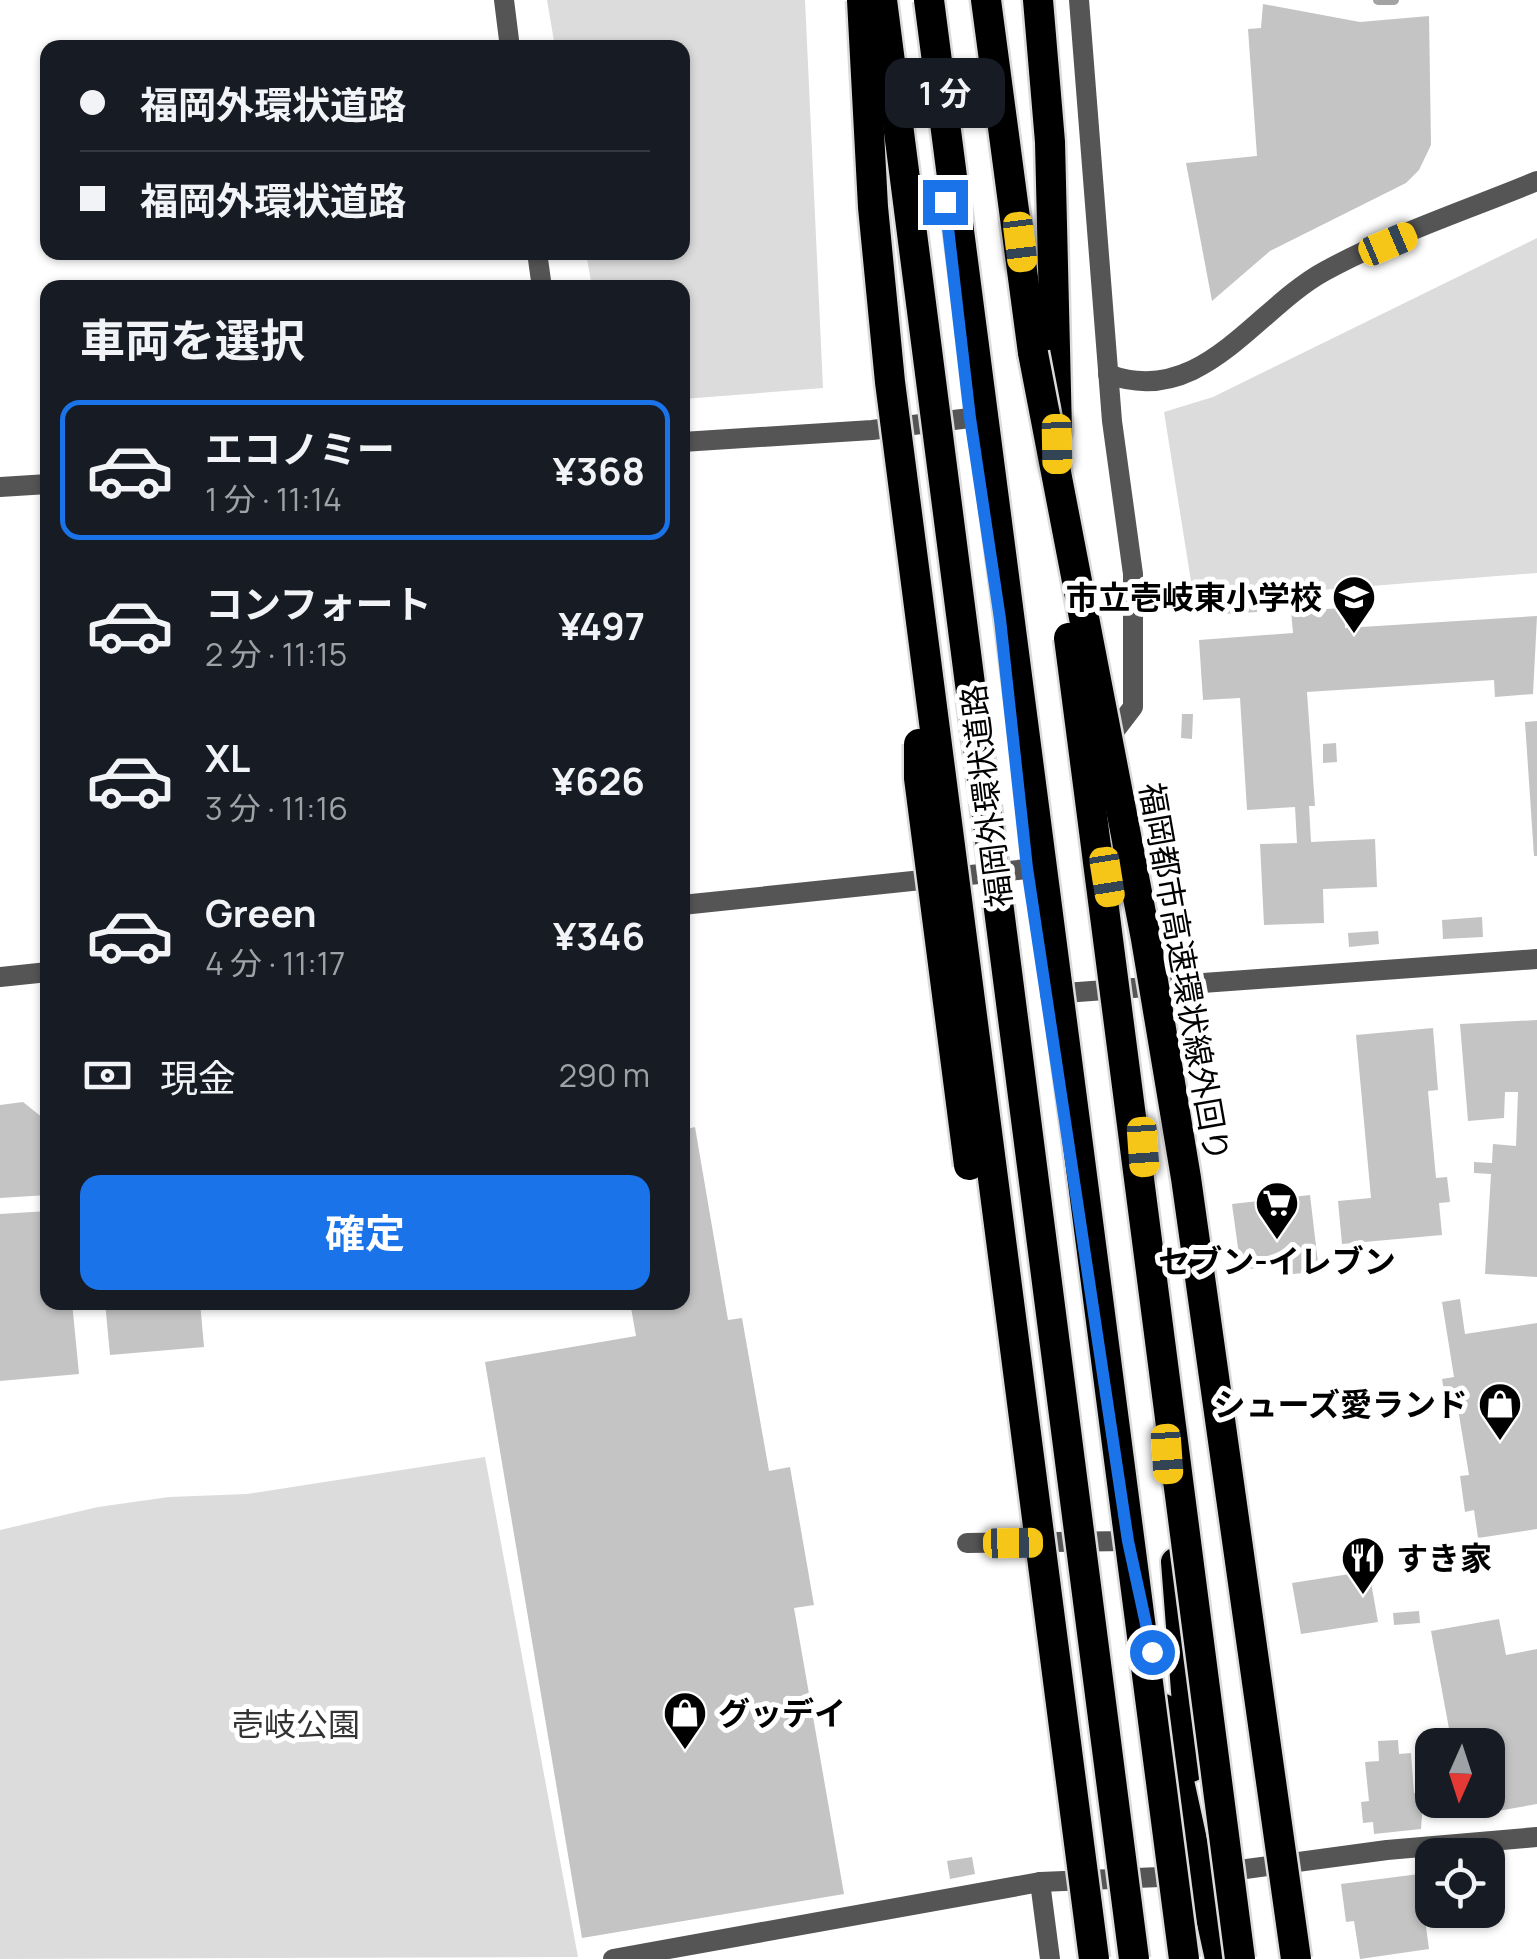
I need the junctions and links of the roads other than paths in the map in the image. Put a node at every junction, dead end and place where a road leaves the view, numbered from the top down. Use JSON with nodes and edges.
{"nodes":[{"id":1,"x":504,"y":0,"type":"edge"},
{"id":2,"x":862,"y":0,"type":"edge"},
{"id":3,"x":882,"y":0,"type":"edge"},
{"id":4,"x":920,"y":0,"type":"edge"},
{"id":5,"x":929,"y":0,"type":"edge"},
{"id":6,"x":988,"y":0,"type":"edge"},
{"id":7,"x":1038,"y":0,"type":"edge"},
{"id":8,"x":1079,"y":0,"type":"edge"},
{"id":9,"x":509,"y":40,"type":"edge"},
{"id":10,"x":1537,"y":181,"type":"edge"},
{"id":11,"x":1032,"y":353,"type":"junction"},
{"id":12,"x":1108,"y":374,"type":"junction"},
{"id":13,"x":970,"y":418,"type":"junction"},
{"id":14,"x":690,"y":441,"type":"edge"},
{"id":15,"x":40,"y":484,"type":"edge"},
{"id":16,"x":0,"y":487,"type":"edge"},
{"id":17,"x":1060,"y":557,"type":"junction"},
{"id":18,"x":1090,"y":764,"type":"junction"},
{"id":19,"x":1027,"y":868,"type":"junction"},
{"id":20,"x":690,"y":905,"type":"edge"},
{"id":21,"x":1537,"y":959,"type":"edge"},
{"id":22,"x":40,"y":973,"type":"edge"},
{"id":23,"x":0,"y":977,"type":"edge"},
{"id":24,"x":1125,"y":991,"type":"junction"},
{"id":25,"x":1048,"y":994,"type":"junction"},
{"id":26,"x":1128,"y":1541,"type":"junction"},
{"id":27,"x":967,"y":1543,"type":"dead end"},
{"id":28,"x":1537,"y":1837,"type":"edge"},
{"id":29,"x":1200,"y":1875,"type":"junction"},
{"id":30,"x":1040,"y":1882,"type":"junction"},
{"id":31,"x":613,"y":1959,"type":"edge"},
{"id":32,"x":1050,"y":1959,"type":"edge"},
{"id":33,"x":1094,"y":1959,"type":"edge"},
{"id":34,"x":1134,"y":1959,"type":"edge"},
{"id":35,"x":1184,"y":1959,"type":"edge"},
{"id":36,"x":1204,"y":1959,"type":"edge"},
{"id":37,"x":1219,"y":1959,"type":"edge"},
{"id":38,"x":1240,"y":1959,"type":"edge"},
{"id":39,"x":1296,"y":1959,"type":"edge"}],
"edges":[{"from":1,"to":9,"type":"street"},
{"from":2,"to":33,"type":"highway","bridge":true},
{"from":3,"to":34,"type":"highway","bridge":true},
{"from":4,"to":13,"type":"highway","name":"福岡外環状道路"},
{"from":5,"to":35,"type":"highway","bridge":true},
{"from":6,"to":11,"type":"highway","name":"福岡都市高速環状線外回り"},
{"from":6,"to":17,"type":"highway","name":"福岡外環状道路"},
{"from":7,"to":17,"type":"highway"},
{"from":8,"to":12,"type":"street"},
{"from":10,"to":12,"type":"street"},
{"from":11,"to":38,"type":"highway","bridge":true},
{"from":11,"to":39,"type":"highway","name":"福岡都市高速環状線外回り","bridge":true},
{"from":12,"to":18,"type":"street"},
{"from":13,"to":14,"type":"street"},
{"from":13,"to":19,"type":"highway","name":"福岡外環状道路"},
{"from":15,"to":16,"type":"street"},
{"from":17,"to":18,"type":"highway","name":"福岡外環状道路"},
{"from":18,"to":24,"type":"highway","name":"福岡外環状道路"},
{"from":19,"to":20,"type":"street"},
{"from":19,"to":25,"type":"highway","name":"福岡外環状道路"},
{"from":21,"to":24,"type":"street"},
{"from":22,"to":23,"type":"street"},
{"from":24,"to":25,"type":"street"},
{"from":24,"to":29,"type":"highway","name":"福岡外環状道路"},
{"from":25,"to":26,"type":"highway","name":"福岡外環状道路"},
{"from":26,"to":27,"type":"street"},
{"from":26,"to":29,"type":"highway","name":"福岡外環状道路"},
{"from":28,"to":29,"type":"street"},
{"from":29,"to":30,"type":"street"},
{"from":29,"to":36,"type":"highway","name":"福岡外環状道路"},
{"from":29,"to":37,"type":"highway","name":"福岡外環状道路"},
{"from":30,"to":31,"type":"street"},
{"from":30,"to":32,"type":"street"}]}
